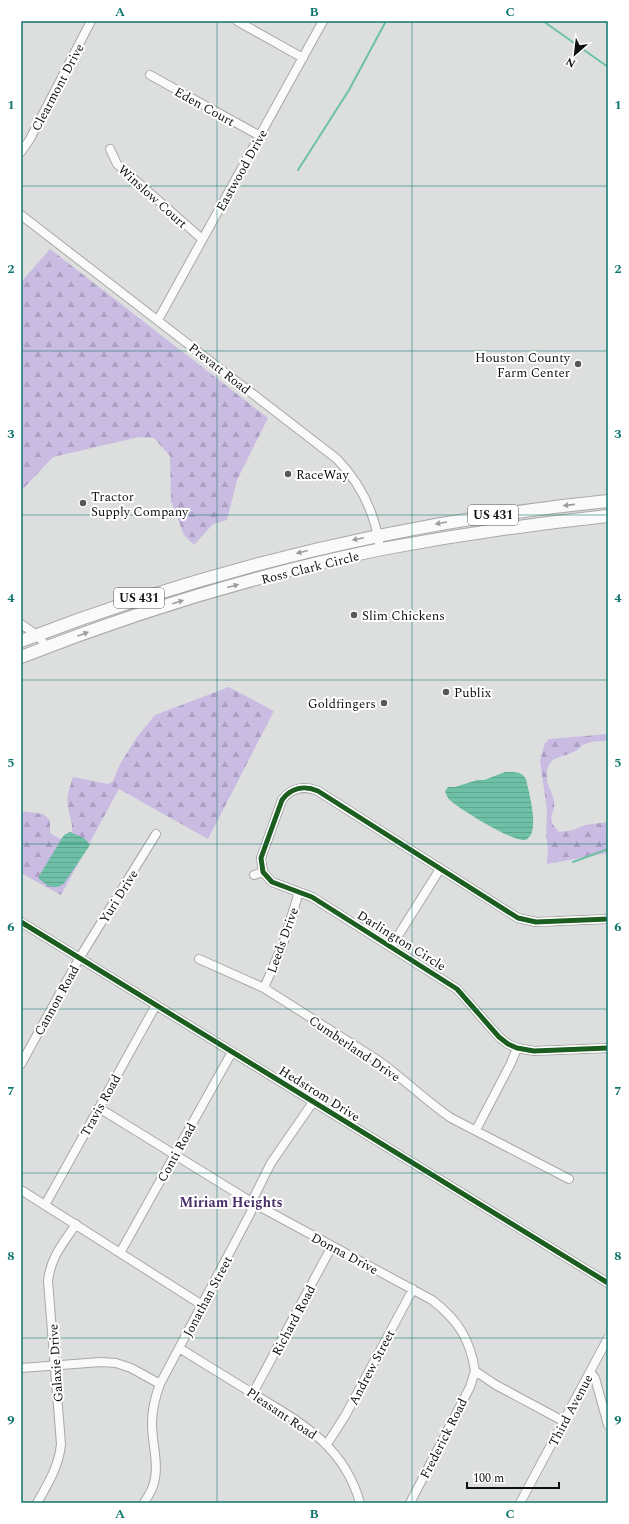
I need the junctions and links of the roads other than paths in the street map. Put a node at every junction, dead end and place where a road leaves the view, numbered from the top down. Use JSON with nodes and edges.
{"nodes":[{"id":1,"x":91,"y":21,"type":"edge"},
{"id":2,"x":237,"y":21,"type":"edge"},
{"id":3,"x":323,"y":21,"type":"edge"},
{"id":4,"x":303,"y":58,"type":"junction"},
{"id":5,"x":150,"y":75,"type":"dead end"},
{"id":6,"x":260,"y":136,"type":"junction"},
{"id":7,"x":110,"y":149,"type":"dead end"},
{"id":8,"x":21,"y":152,"type":"edge"},
{"id":9,"x":21,"y":215,"type":"edge"},
{"id":10,"x":202,"y":239,"type":"junction"},
{"id":11,"x":158,"y":320,"type":"junction"},
{"id":12,"x":608,"y":501,"type":"edge"},
{"id":13,"x":608,"y":516,"type":"edge"},
{"id":14,"x":468,"y":519,"type":"junction"},
{"id":15,"x":378,"y":535,"type":"junction"},
{"id":16,"x":461,"y":535,"type":"junction"},
{"id":17,"x":380,"y":550,"type":"junction"},
{"id":18,"x":189,"y":582,"type":"junction"},
{"id":19,"x":195,"y":596,"type":"junction"},
{"id":20,"x":21,"y":624,"type":"edge"},
{"id":21,"x":37,"y":635,"type":"junction"},
{"id":22,"x":21,"y":641,"type":"edge"},
{"id":23,"x":47,"y":647,"type":"junction"},
{"id":24,"x":21,"y":657,"type":"edge"},
{"id":25,"x":156,"y":834,"type":"dead end"},
{"id":26,"x":440,"y":869,"type":"junction"},
{"id":27,"x":263,"y":872,"type":"junction"},
{"id":28,"x":254,"y":875,"type":"dead end"},
{"id":29,"x":299,"y":892,"type":"junction"},
{"id":30,"x":608,"y":919,"type":"edge"},
{"id":31,"x":21,"y":922,"type":"edge"},
{"id":32,"x":391,"y":947,"type":"junction"},
{"id":33,"x":80,"y":957,"type":"junction"},
{"id":34,"x":199,"y":959,"type":"dead end"},
{"id":35,"x":264,"y":988,"type":"junction"},
{"id":36,"x":156,"y":1005,"type":"junction"},
{"id":37,"x":517,"y":1048,"type":"junction"},
{"id":38,"x":608,"y":1048,"type":"edge"},
{"id":39,"x":232,"y":1052,"type":"junction"},
{"id":40,"x":21,"y":1064,"type":"edge"},
{"id":41,"x":313,"y":1102,"type":"junction"},
{"id":42,"x":98,"y":1108,"type":"junction"},
{"id":43,"x":476,"y":1130,"type":"junction"},
{"id":44,"x":175,"y":1155,"type":"junction"},
{"id":45,"x":569,"y":1179,"type":"dead end"},
{"id":46,"x":21,"y":1190,"type":"edge"},
{"id":47,"x":253,"y":1203,"type":"junction"},
{"id":48,"x":45,"y":1205,"type":"junction"},
{"id":49,"x":76,"y":1224,"type":"junction"},
{"id":50,"x":332,"y":1246,"type":"junction"},
{"id":51,"x":120,"y":1253,"type":"junction"},
{"id":52,"x":608,"y":1283,"type":"edge"},
{"id":53,"x":413,"y":1289,"type":"junction"},
{"id":54,"x":202,"y":1305,"type":"junction"},
{"id":55,"x":608,"y":1338,"type":"edge"},
{"id":56,"x":179,"y":1348,"type":"junction"},
{"id":57,"x":55,"y":1365,"type":"junction"},
{"id":58,"x":21,"y":1368,"type":"edge"},
{"id":59,"x":476,"y":1371,"type":"junction"},
{"id":60,"x":590,"y":1372,"type":"junction"},
{"id":61,"x":160,"y":1384,"type":"junction"},
{"id":62,"x":253,"y":1393,"type":"junction"},
{"id":63,"x":563,"y":1422,"type":"junction"},
{"id":64,"x":608,"y":1425,"type":"edge"},
{"id":65,"x":327,"y":1444,"type":"junction"},
{"id":66,"x":37,"y":1503,"type":"edge"},
{"id":67,"x":144,"y":1503,"type":"edge"},
{"id":68,"x":360,"y":1503,"type":"edge"},
{"id":69,"x":410,"y":1503,"type":"edge"},
{"id":70,"x":520,"y":1503,"type":"edge"}],
"edges":[{"from":1,"to":8,"type":"street","name":"Clearmont Drive"},
{"from":2,"to":4,"type":"street"},
{"from":3,"to":4,"type":"street","name":"Eastwood Drive"},
{"from":4,"to":6,"type":"street","name":"Eastwood Drive"},
{"from":5,"to":6,"type":"street","name":"Eden Court"},
{"from":6,"to":10,"type":"street","name":"Eastwood Drive"},
{"from":7,"to":10,"type":"street","name":"Winslow Court"},
{"from":9,"to":11,"type":"street","name":"Prevatt Road"},
{"from":10,"to":11,"type":"street","name":"Eastwood Drive"},
{"from":11,"to":15,"type":"street","name":"Prevatt Road"},
{"from":12,"to":14,"type":"highway","name":"Ross Clark Circle","number":"US 431","one_way":true},
{"from":13,"to":16,"type":"highway","name":"Ross Clark Circle","number":"US 431"},
{"from":14,"to":15,"type":"highway","name":"Ross Clark Circle","number":"US 431","one_way":true},
{"from":14,"to":16,"type":"highway"},
{"from":15,"to":17,"type":"street","name":"Prevatt Road"},
{"from":15,"to":18,"type":"highway","name":"Ross Clark Circle","number":"US 431","one_way":true},
{"from":16,"to":17,"type":"highway","name":"Ross Clark Circle","number":"US 431"},
{"from":19,"to":17,"type":"highway","name":"Ross Clark Circle","number":"US 431","one_way":true},
{"from":18,"to":19,"type":"highway"},
{"from":18,"to":21,"type":"highway","name":"Ross Clark Circle","number":"US 431"},
{"from":23,"to":19,"type":"highway","name":"Ross Clark Circle","number":"US 431","one_way":true},
{"from":20,"to":21,"type":"street"},
{"from":21,"to":22,"type":"highway","name":"Ross Clark Circle","number":"US 431"},
{"from":21,"to":23,"type":"street"},
{"from":23,"to":24,"type":"highway","name":"Ross Clark Circle","number":"US 431"},
{"from":25,"to":33,"type":"street","name":"Yuri Drive"},
{"from":26,"to":27,"type":"street"},
{"from":26,"to":30,"type":"street"},
{"from":26,"to":32,"type":"street"},
{"from":27,"to":28,"type":"street"},
{"from":27,"to":29,"type":"street","name":"Darlington Circle"},
{"from":29,"to":32,"type":"street","name":"Darlington Circle"},
{"from":29,"to":35,"type":"street","name":"Leeds Drive"},
{"from":31,"to":33,"type":"street","name":"Hedstrom Drive"},
{"from":32,"to":37,"type":"street","name":"Darlington Circle"},
{"from":33,"to":36,"type":"street","name":"Hedstrom Drive"},
{"from":33,"to":40,"type":"street","name":"Cannon Road"},
{"from":34,"to":35,"type":"street","name":"Cumberland Drive"},
{"from":35,"to":43,"type":"street","name":"Cumberland Drive"},
{"from":36,"to":39,"type":"street","name":"Hedstrom Drive"},
{"from":36,"to":42,"type":"street","name":"Travis Road"},
{"from":37,"to":38,"type":"street","name":"Darlington Circle"},
{"from":37,"to":43,"type":"street"},
{"from":39,"to":41,"type":"street","name":"Hedstrom Drive"},
{"from":39,"to":44,"type":"street","name":"Conti Road"},
{"from":41,"to":47,"type":"street","name":"Jonathan Street"},
{"from":41,"to":52,"type":"street","name":"Hedstrom Drive"},
{"from":42,"to":44,"type":"street","name":"Donna Drive"},
{"from":42,"to":48,"type":"street","name":"Travis Road"},
{"from":43,"to":45,"type":"street","name":"Cumberland Drive"},
{"from":44,"to":47,"type":"street","name":"Donna Drive"},
{"from":44,"to":51,"type":"street","name":"Conti Road"},
{"from":46,"to":48,"type":"street"},
{"from":47,"to":50,"type":"street","name":"Donna Drive"},
{"from":47,"to":54,"type":"street","name":"Jonathan Street"},
{"from":48,"to":49,"type":"street"},
{"from":49,"to":51,"type":"street"},
{"from":49,"to":57,"type":"street","name":"Galaxie Drive"},
{"from":50,"to":53,"type":"street","name":"Donna Drive"},
{"from":50,"to":62,"type":"street","name":"Richard Road"},
{"from":51,"to":54,"type":"street"},
{"from":53,"to":59,"type":"street","name":"Donna Drive"},
{"from":53,"to":65,"type":"street","name":"Andrew Street"},
{"from":54,"to":56,"type":"street","name":"Jonathan Street"},
{"from":55,"to":60,"type":"street","name":"Third Avenue"},
{"from":56,"to":61,"type":"street","name":"Jonathan Street"},
{"from":56,"to":62,"type":"street","name":"Pleasant Road"},
{"from":57,"to":58,"type":"street"},
{"from":57,"to":61,"type":"street"},
{"from":57,"to":66,"type":"street","name":"Galaxie Drive"},
{"from":59,"to":63,"type":"street"},
{"from":59,"to":69,"type":"street","name":"Frederick Road"},
{"from":60,"to":63,"type":"street","name":"Third Avenue"},
{"from":60,"to":64,"type":"street"},
{"from":61,"to":67,"type":"street","name":"Jonathan Street"},
{"from":62,"to":65,"type":"street","name":"Pleasant Road"},
{"from":63,"to":70,"type":"street","name":"Third Avenue"},
{"from":65,"to":68,"type":"street","name":"Pleasant Road"}]}
